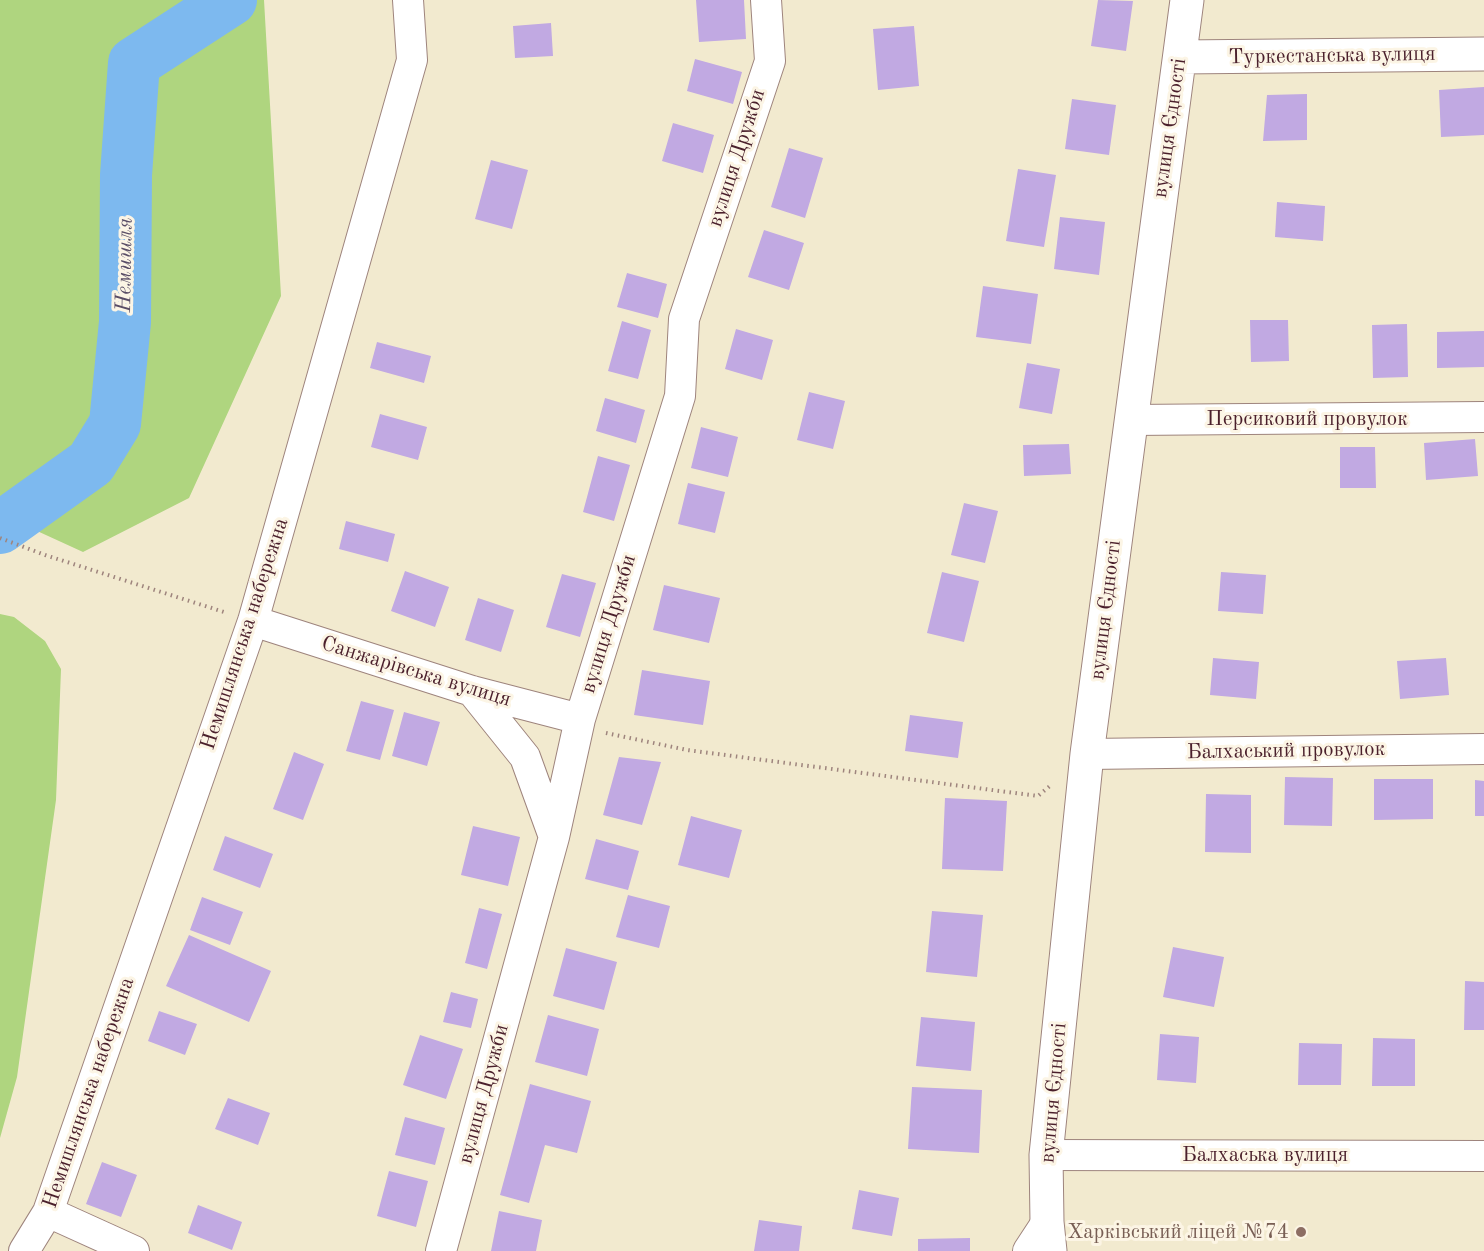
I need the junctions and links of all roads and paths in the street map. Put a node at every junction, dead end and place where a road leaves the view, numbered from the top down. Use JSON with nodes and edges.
{"nodes":[{"id":1,"x":408,"y":0,"type":"edge"},
{"id":2,"x":766,"y":0,"type":"edge"},
{"id":3,"x":1187,"y":0,"type":"edge"},
{"id":4,"x":1484,"y":54,"type":"edge"},
{"id":5,"x":1180,"y":57,"type":"junction"},
{"id":6,"x":1484,"y":417,"type":"edge"},
{"id":7,"x":1131,"y":420,"type":"junction"},
{"id":8,"x":0,"y":538,"type":"edge"},
{"id":9,"x":253,"y":621,"type":"junction"},
{"id":10,"x":472,"y":691,"type":"junction"},
{"id":11,"x":580,"y":719,"type":"junction"},
{"id":12,"x":1484,"y":749,"type":"edge"},
{"id":13,"x":1088,"y":754,"type":"junction"},
{"id":14,"x":554,"y":837,"type":"junction"},
{"id":15,"x":1046,"y":1155,"type":"junction"},
{"id":16,"x":1484,"y":1156,"type":"edge"},
{"id":17,"x":48,"y":1212,"type":"junction"},
{"id":18,"x":1048,"y":1236,"type":"edge"},
{"id":19,"x":24,"y":1251,"type":"edge"},
{"id":20,"x":134,"y":1251,"type":"edge"},
{"id":21,"x":441,"y":1251,"type":"edge"},
{"id":22,"x":1028,"y":1251,"type":"edge"}],
"edges":[{"from":1,"to":9,"type":"street","name":"Немишлянська набережна"},
{"from":2,"to":11,"type":"street","name":"вулиця Дружби"},
{"from":3,"to":5,"type":"main road","name":"вулиця Єдності"},
{"from":4,"to":5,"type":"main road","name":"Туркестанська вулиця"},
{"from":5,"to":7,"type":"main road","name":"вулиця Єдності"},
{"from":6,"to":7,"type":"street","name":"Персиковий провулок"},
{"from":7,"to":13,"type":"main road","name":"вулиця Єдності"},
{"from":8,"to":9,"type":"path"},
{"from":9,"to":10,"type":"street","name":"Санжарівська вулиця"},
{"from":9,"to":17,"type":"street","name":"Немишлянська набережна"},
{"from":10,"to":11,"type":"street","name":"Санжарівська вулиця"},
{"from":10,"to":14,"type":"street"},
{"from":11,"to":13,"type":"path"},
{"from":11,"to":14,"type":"street","name":"вулиця Дружби"},
{"from":12,"to":13,"type":"street","name":"Балхаський провулок"},
{"from":13,"to":15,"type":"main road","name":"вулиця Єдності"},
{"from":14,"to":21,"type":"street","name":"вулиця Дружби"},
{"from":15,"to":16,"type":"street","name":"Балхаська вулиця"},
{"from":15,"to":18,"type":"main road","name":"вулиця Єдності"},
{"from":17,"to":19,"type":"street","name":"Немишлянська набережна"},
{"from":17,"to":20,"type":"street"},
{"from":18,"to":22,"type":"street","name":"вулиця Єдності"}]}
